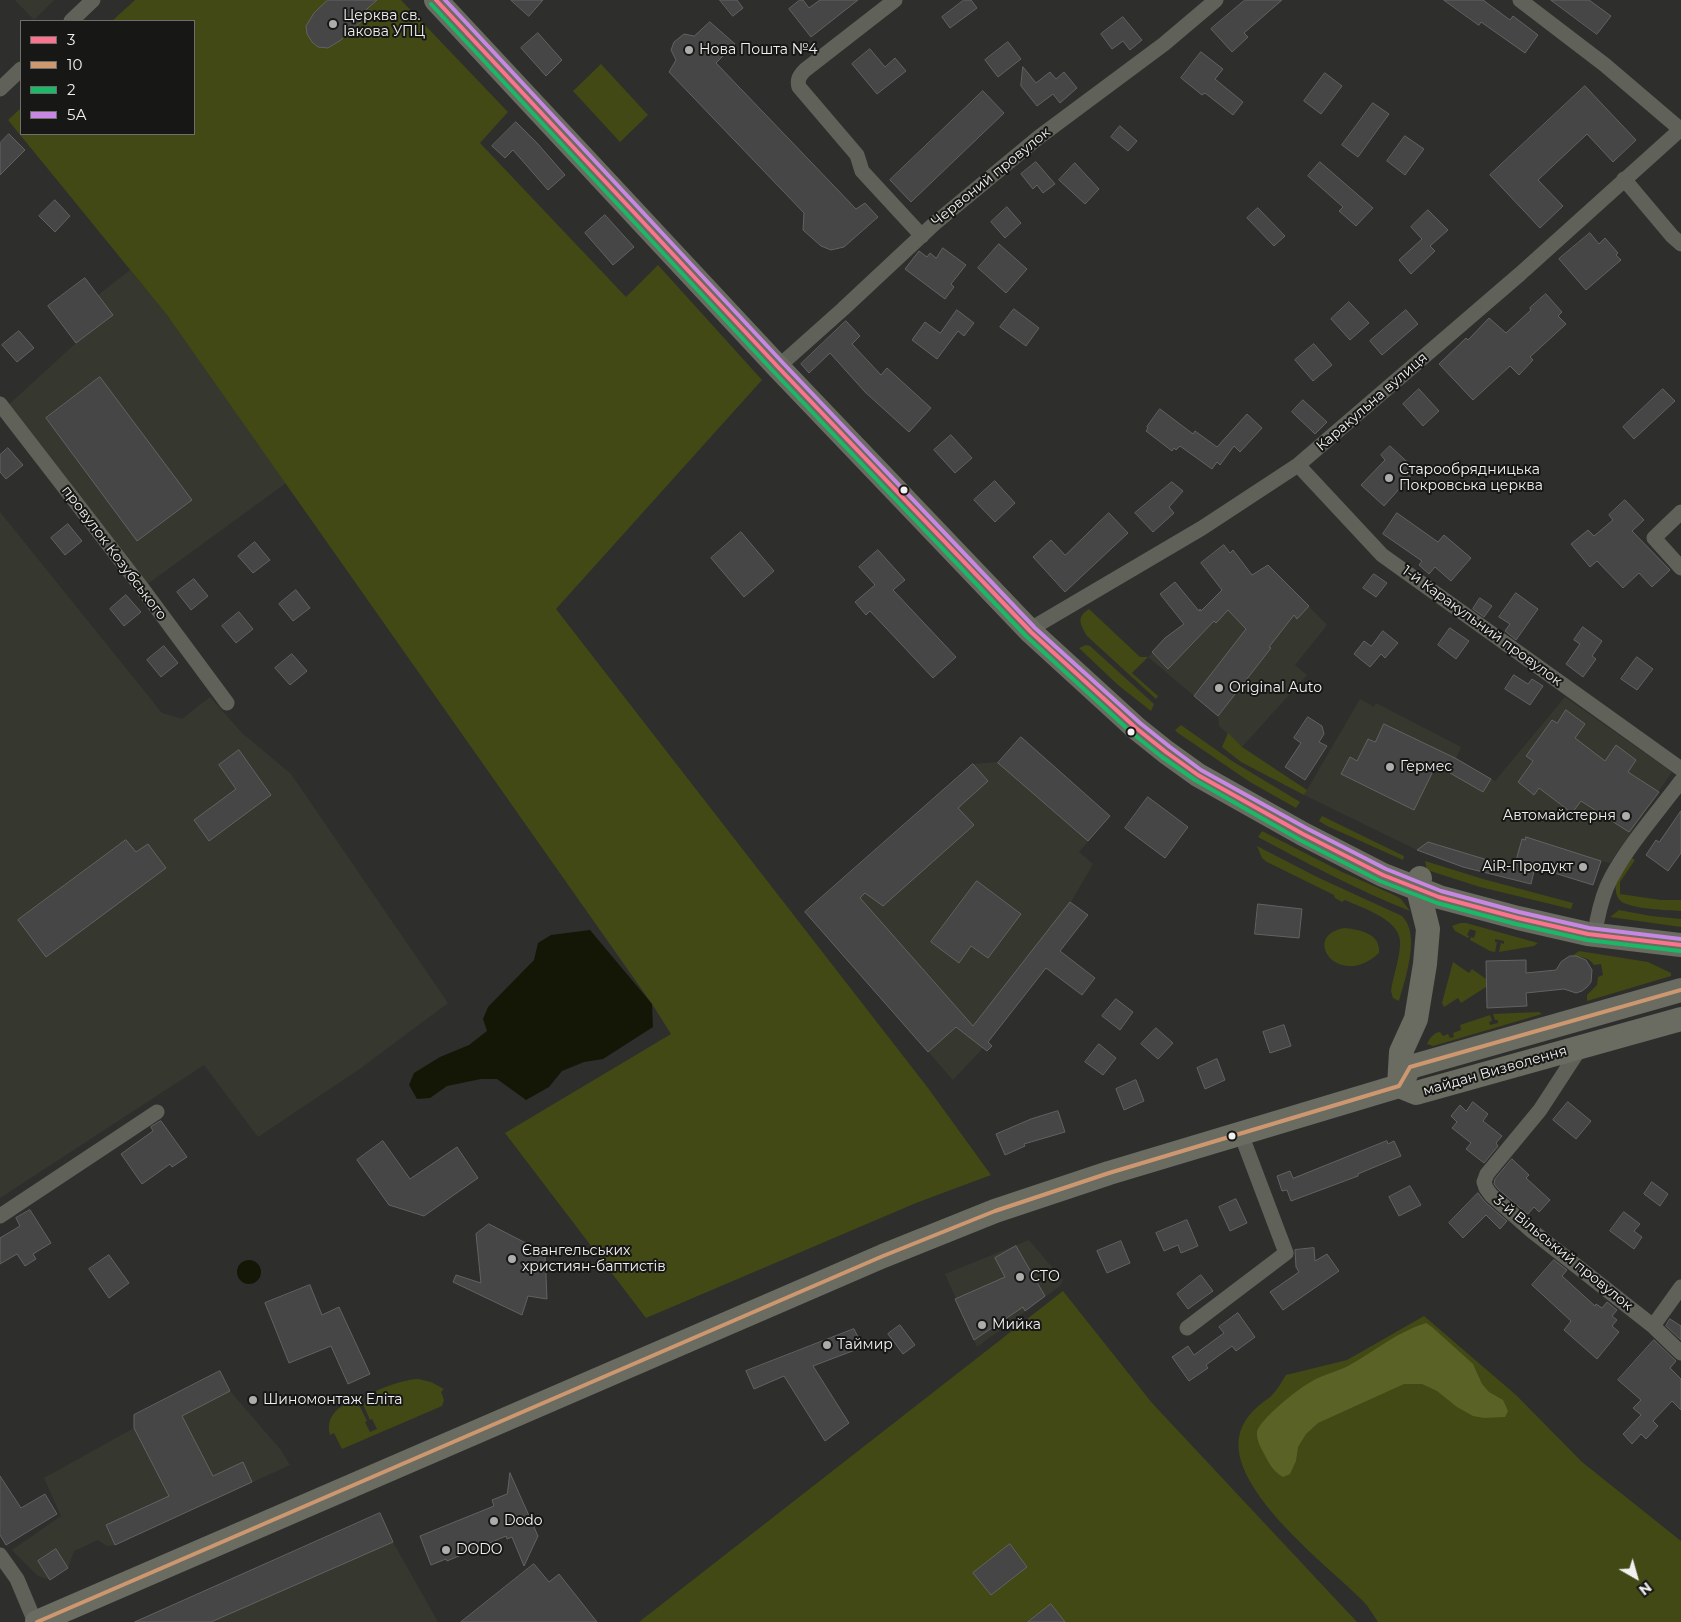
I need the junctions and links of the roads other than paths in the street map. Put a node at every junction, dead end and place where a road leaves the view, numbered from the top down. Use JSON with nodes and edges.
{"nodes":[{"id":1,"x":93,"y":0,"type":"edge"},
{"id":2,"x":436,"y":0,"type":"edge"},
{"id":3,"x":450,"y":0,"type":"edge"},
{"id":4,"x":895,"y":0,"type":"edge"},
{"id":5,"x":1216,"y":0,"type":"edge"},
{"id":6,"x":1520,"y":0,"type":"edge"},
{"id":7,"x":72,"y":20,"type":"edge"},
{"id":8,"x":20,"y":70,"type":"edge"},
{"id":9,"x":0,"y":89,"type":"edge"},
{"id":10,"x":1681,"y":129,"type":"edge"},
{"id":11,"x":1624,"y":179,"type":"junction"},
{"id":12,"x":922,"y":236,"type":"junction"},
{"id":13,"x":1681,"y":244,"type":"edge"},
{"id":14,"x":782,"y":364,"type":"junction"},
{"id":15,"x":0,"y":404,"type":"edge"},
{"id":16,"x":1298,"y":465,"type":"junction"},
{"id":17,"x":1681,"y":512,"type":"edge"},
{"id":18,"x":1681,"y":568,"type":"edge"},
{"id":19,"x":1035,"y":628,"type":"junction"},
{"id":20,"x":227,"y":703,"type":"dead end"},
{"id":21,"x":1681,"y":769,"type":"edge"},
{"id":22,"x":1681,"y":782,"type":"edge"},
{"id":23,"x":1419,"y":883,"type":"junction"},
{"id":24,"x":1597,"y":921,"type":"junction"},
{"id":25,"x":1681,"y":933,"type":"edge"},
{"id":26,"x":1681,"y":945,"type":"edge"},
{"id":27,"x":1681,"y":990,"type":"edge"},
{"id":28,"x":1681,"y":1019,"type":"edge"},
{"id":29,"x":1581,"y":1047,"type":"junction"},
{"id":30,"x":1399,"y":1086,"type":"junction"},
{"id":31,"x":157,"y":1112,"type":"dead end"},
{"id":32,"x":1241,"y":1134,"type":"junction"},
{"id":33,"x":0,"y":1216,"type":"edge"},
{"id":34,"x":1681,"y":1287,"type":"edge"},
{"id":35,"x":1653,"y":1326,"type":"junction"},
{"id":36,"x":1187,"y":1328,"type":"dead end"},
{"id":37,"x":1681,"y":1353,"type":"edge"},
{"id":38,"x":0,"y":1555,"type":"edge"},
{"id":39,"x":36,"y":1622,"type":"edge"}],
"edges":[{"from":1,"to":7,"type":"street"},
{"from":2,"to":14,"type":"main road"},
{"from":3,"to":14,"type":"main road"},
{"from":4,"to":12,"type":"street"},
{"from":5,"to":12,"type":"street","name":"Червоний провулок"},
{"from":6,"to":10,"type":"street"},
{"from":8,"to":9,"type":"street"},
{"from":10,"to":11,"type":"street","name":"Каракульна вулиця"},
{"from":11,"to":13,"type":"street"},
{"from":11,"to":16,"type":"street","name":"Каракульна вулиця"},
{"from":12,"to":14,"type":"street","name":"Червоний провулок"},
{"from":14,"to":19,"type":"main road"},
{"from":15,"to":20,"type":"street","name":"провулок Козубського"},
{"from":16,"to":19,"type":"street","name":"Каракульна вулиця"},
{"from":16,"to":21,"type":"street","name":"1-й Каракульний провулок"},
{"from":17,"to":18,"type":"street"},
{"from":19,"to":23,"type":"main road"},
{"from":22,"to":24,"type":"street"},
{"from":23,"to":24,"type":"main road"},
{"from":23,"to":26,"type":"main road"},
{"from":23,"to":30,"type":"main road"},
{"from":24,"to":25,"type":"main road"},
{"from":27,"to":30,"type":"main road","name":"майдан Визволення"},
{"from":28,"to":29,"type":"main road","name":"майдан Визволення"},
{"from":29,"to":30,"type":"main road","name":"майдан Визволення"},
{"from":29,"to":35,"type":"street","name":"3-й Вільський провулок"},
{"from":30,"to":32,"type":"main road"},
{"from":31,"to":33,"type":"street"},
{"from":32,"to":36,"type":"street"},
{"from":32,"to":39,"type":"main road"},
{"from":34,"to":35,"type":"street"},
{"from":35,"to":37,"type":"street","name":"3-й Вільський провулок"},
{"from":38,"to":39,"type":"street"}]}
